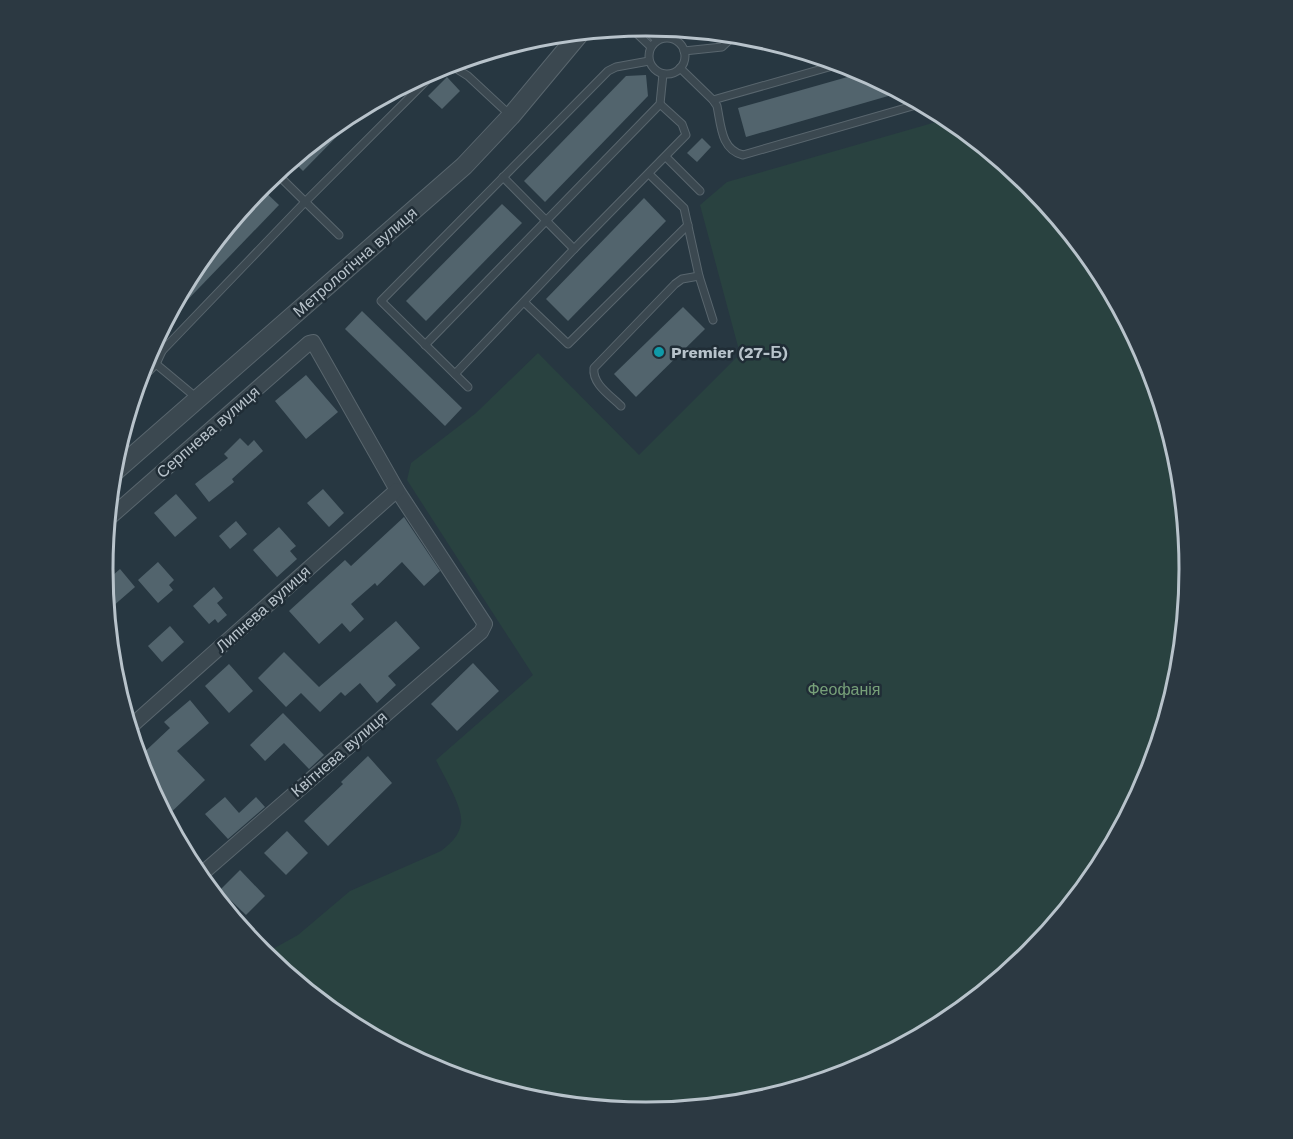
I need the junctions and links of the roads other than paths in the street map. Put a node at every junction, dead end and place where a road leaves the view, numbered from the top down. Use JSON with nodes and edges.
{"nodes":[{"id":1,"x":640,"y":36,"type":"edge"},
{"id":2,"x":653,"y":36,"type":"edge"},
{"id":3,"x":657,"y":40,"type":"junction"},
{"id":4,"x":573,"y":42,"type":"edge"},
{"id":5,"x":727,"y":43,"type":"edge"},
{"id":6,"x":651,"y":47,"type":"junction"},
{"id":7,"x":684,"y":51,"type":"junction"},
{"id":8,"x":649,"y":61,"type":"junction"},
{"id":9,"x":680,"y":68,"type":"junction"},
{"id":10,"x":827,"y":68,"type":"edge"},
{"id":11,"x":459,"y":70,"type":"edge"},
{"id":12,"x":663,"y":74,"type":"junction"},
{"id":13,"x":420,"y":87,"type":"edge"},
{"id":14,"x":713,"y":100,"type":"junction"},
{"id":15,"x":660,"y":104,"type":"junction"},
{"id":16,"x":912,"y":106,"type":"edge"},
{"id":17,"x":511,"y":116,"type":"junction"},
{"id":18,"x":666,"y":157,"type":"junction"},
{"id":19,"x":649,"y":174,"type":"junction"},
{"id":20,"x":503,"y":177,"type":"junction"},
{"id":21,"x":283,"y":179,"type":"edge"},
{"id":22,"x":700,"y":191,"type":"dead end"},
{"id":23,"x":306,"y":201,"type":"junction"},
{"id":24,"x":547,"y":222,"type":"junction"},
{"id":25,"x":688,"y":225,"type":"junction"},
{"id":26,"x":339,"y":235,"type":"dead end"},
{"id":27,"x":574,"y":249,"type":"junction"},
{"id":28,"x":699,"y":276,"type":"junction"},
{"id":29,"x":524,"y":302,"type":"junction"},
{"id":30,"x":713,"y":320,"type":"dead end"},
{"id":31,"x":426,"y":345,"type":"junction"},
{"id":32,"x":162,"y":351,"type":"joint"},
{"id":33,"x":156,"y":364,"type":"junction"},
{"id":34,"x":153,"y":367,"type":"edge"},
{"id":35,"x":455,"y":374,"type":"junction"},
{"id":36,"x":468,"y":387,"type":"dead end"},
{"id":37,"x":198,"y":399,"type":"junction"},
{"id":38,"x":621,"y":406,"type":"dead end"},
{"id":39,"x":123,"y":464,"type":"edge"},
{"id":40,"x":397,"y":490,"type":"junction"},
{"id":41,"x":117,"y":512,"type":"edge"},
{"id":42,"x":135,"y":722,"type":"edge"},
{"id":43,"x":206,"y":870,"type":"edge"}],
"edges":[{"from":1,"to":6,"type":"lane"},
{"from":2,"to":3,"type":"lane"},
{"from":3,"to":6,"type":"lane"},
{"from":3,"to":7,"type":"lane"},
{"from":4,"to":17,"type":"street","name":"Метрологічна вулиця"},
{"from":5,"to":7,"type":"lane"},
{"from":6,"to":8,"type":"lane"},
{"from":7,"to":9,"type":"lane"},
{"from":8,"to":12,"type":"lane"},
{"from":8,"to":20,"type":"lane"},
{"from":9,"to":12,"type":"lane"},
{"from":9,"to":14,"type":"lane"},
{"from":10,"to":14,"type":"lane"},
{"from":11,"to":17,"type":"lane"},
{"from":12,"to":15,"type":"lane"},
{"from":13,"to":23,"type":"lane"},
{"from":14,"to":16,"type":"lane"},
{"from":15,"to":18,"type":"lane"},
{"from":15,"to":24,"type":"lane"},
{"from":17,"to":37,"type":"street","name":"Метрологічна вулиця"},
{"from":18,"to":19,"type":"lane"},
{"from":18,"to":22,"type":"lane"},
{"from":19,"to":25,"type":"lane"},
{"from":19,"to":27,"type":"lane"},
{"from":20,"to":24,"type":"lane"},
{"from":20,"to":31,"type":"lane"},
{"from":21,"to":23,"type":"lane"},
{"from":23,"to":26,"type":"lane"},
{"from":23,"to":32,"type":"lane"},
{"from":24,"to":27,"type":"lane"},
{"from":24,"to":31,"type":"lane"},
{"from":25,"to":28,"type":"lane"},
{"from":25,"to":29,"type":"lane"},
{"from":27,"to":29,"type":"lane"},
{"from":28,"to":30,"type":"lane"},
{"from":28,"to":38,"type":"lane"},
{"from":29,"to":35,"type":"lane"},
{"from":31,"to":35,"type":"lane"},
{"from":32,"to":33,"type":"lane"},
{"from":33,"to":34,"type":"lane"},
{"from":33,"to":37,"type":"lane"},
{"from":35,"to":36,"type":"lane"},
{"from":37,"to":39,"type":"street","name":"Метрологічна вулиця"},
{"from":40,"to":41,"type":"street","name":"Серпнева вулиця"},
{"from":40,"to":42,"type":"street","name":"Липнева вулиця"},
{"from":40,"to":43,"type":"street","name":"Квітнева вулиця"}]}
